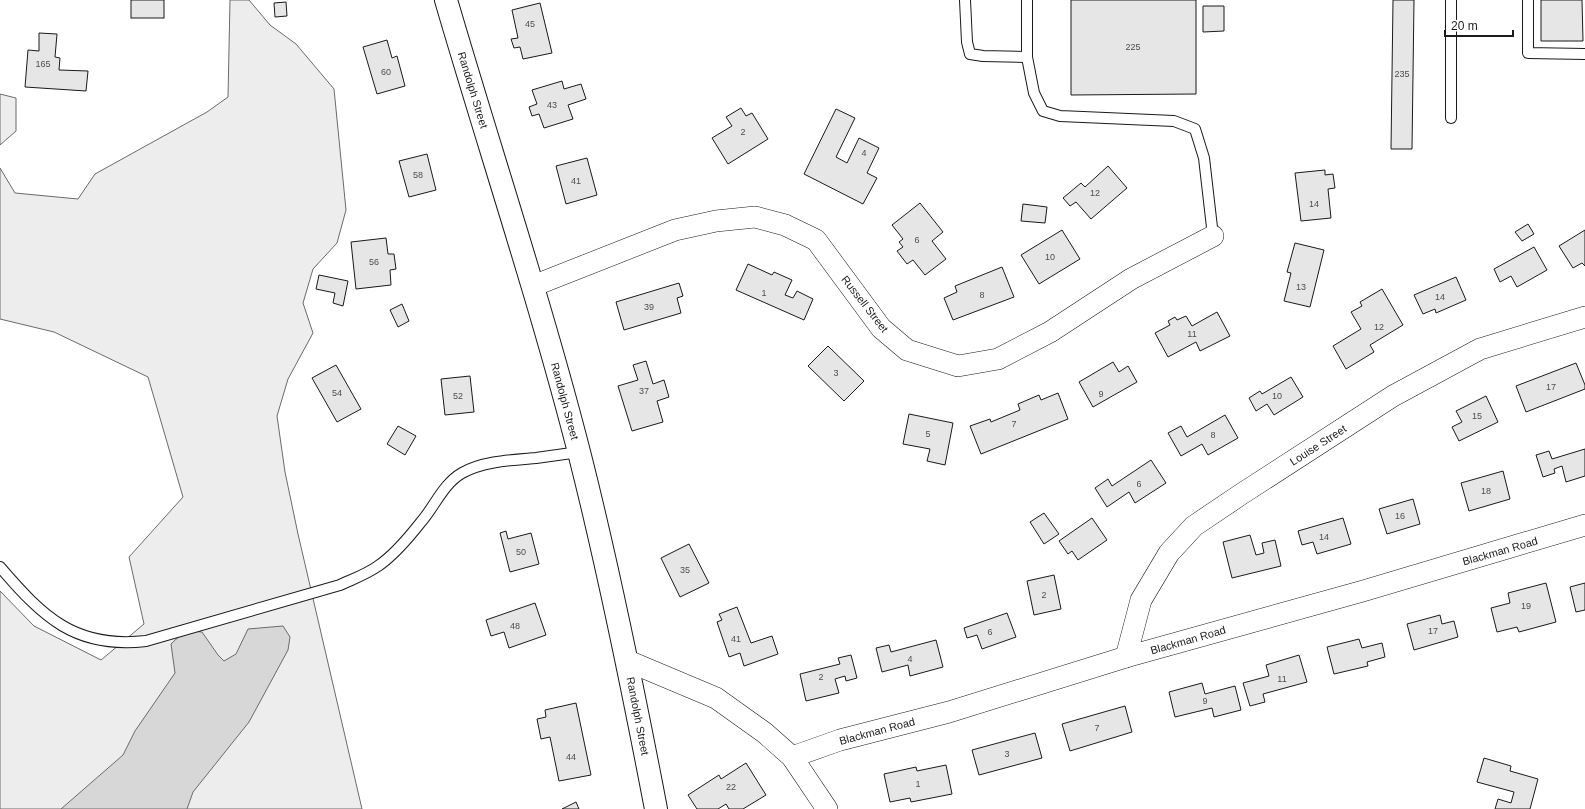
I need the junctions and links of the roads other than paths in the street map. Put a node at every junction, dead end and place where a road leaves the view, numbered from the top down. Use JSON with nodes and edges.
{"nodes":[{"id":1,"x":446,"y":0,"type":"edge"},
{"id":2,"x":965,"y":0,"type":"edge"},
{"id":3,"x":1026,"y":0,"type":"edge"},
{"id":4,"x":1451,"y":0,"type":"edge"},
{"id":5,"x":1528,"y":0,"type":"edge"},
{"id":6,"x":1585,"y":54,"type":"edge"},
{"id":7,"x":1027,"y":58,"type":"junction"},
{"id":8,"x":1452,"y":118,"type":"dead end"},
{"id":9,"x":1213,"y":236,"type":"joint"},
{"id":10,"x":533,"y":286,"type":"junction"},
{"id":11,"x":1585,"y":317,"type":"edge"},
{"id":12,"x":579,"y":452,"type":"junction"},
{"id":13,"x":1585,"y":525,"type":"edge"},
{"id":14,"x":0,"y":567,"type":"edge"},
{"id":15,"x":1126,"y":657,"type":"junction"},
{"id":16,"x":628,"y":661,"type":"junction"},
{"id":17,"x":792,"y":757,"type":"junction"},
{"id":18,"x":656,"y":809,"type":"edge"},
{"id":19,"x":827,"y":809,"type":"edge"}],
"edges":[{"from":1,"to":10,"type":"main road","name":"Randolph Street"},
{"from":2,"to":7,"type":"lane"},
{"from":3,"to":7,"type":"lane"},
{"from":4,"to":8,"type":"lane"},
{"from":5,"to":6,"type":"lane"},
{"from":7,"to":9,"type":"lane"},
{"from":9,"to":10,"type":"street","name":"Russell Street"},
{"from":10,"to":12,"type":"main road","name":"Randolph Street"},
{"from":11,"to":15,"type":"street","name":"Louise Street"},
{"from":12,"to":14,"type":"lane"},
{"from":12,"to":16,"type":"main road","name":"Randolph Street"},
{"from":13,"to":15,"type":"street","name":"Blackman Road"},
{"from":15,"to":17,"type":"street","name":"Blackman Road"},
{"from":16,"to":17,"type":"street"},
{"from":16,"to":18,"type":"main road","name":"Randolph Street"},
{"from":17,"to":19,"type":"street"}]}
